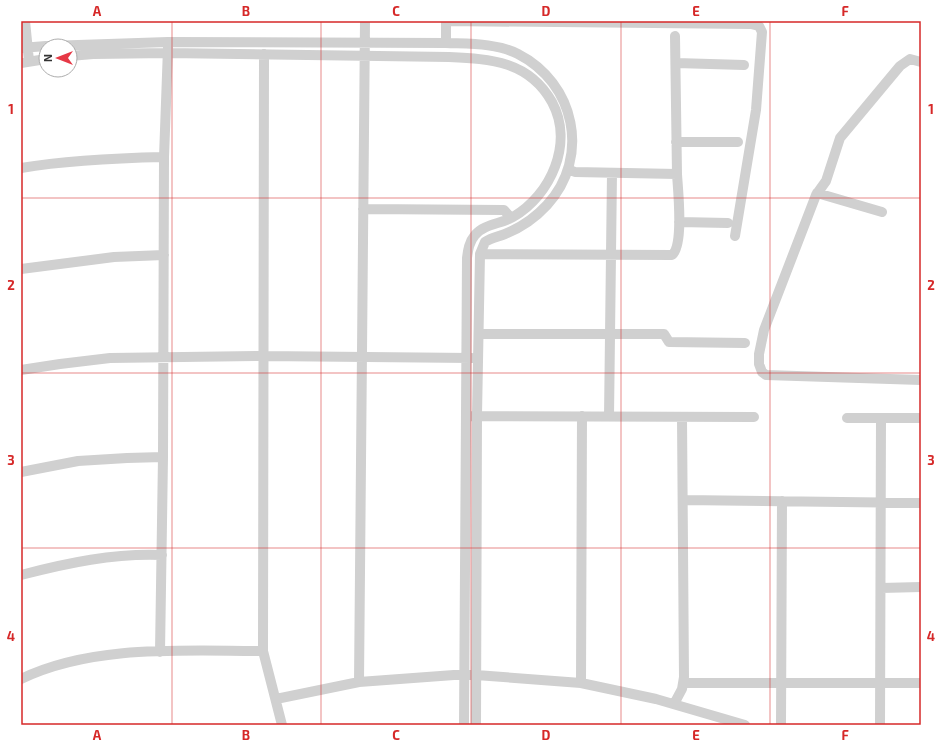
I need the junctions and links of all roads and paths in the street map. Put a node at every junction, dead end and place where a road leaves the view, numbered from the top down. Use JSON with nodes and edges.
{"nodes":[{"id":1,"x":24,"y":21,"type":"edge"},
{"id":2,"x":365,"y":21,"type":"edge"},
{"id":3,"x":675,"y":36,"type":"dead end"},
{"id":4,"x":168,"y":42,"type":"junction"},
{"id":5,"x":366,"y":43,"type":"junction"},
{"id":6,"x":446,"y":43,"type":"junction"},
{"id":7,"x":78,"y":45,"type":"edge"},
{"id":8,"x":38,"y":47,"type":"edge"},
{"id":9,"x":24,"y":48,"type":"edge"},
{"id":10,"x":168,"y":53,"type":"junction"},
{"id":11,"x":264,"y":54,"type":"junction"},
{"id":12,"x":78,"y":55,"type":"edge"},
{"id":13,"x":365,"y":56,"type":"junction"},
{"id":14,"x":38,"y":60,"type":"edge"},
{"id":15,"x":25,"y":62,"type":"edge"},
{"id":16,"x":921,"y":62,"type":"edge"},
{"id":17,"x":676,"y":63,"type":"junction"},
{"id":18,"x":744,"y":65,"type":"dead end"},
{"id":19,"x":676,"y":142,"type":"junction"},
{"id":20,"x":738,"y":142,"type":"dead end"},
{"id":21,"x":164,"y":157,"type":"junction"},
{"id":22,"x":21,"y":168,"type":"edge"},
{"id":23,"x":568,"y":169,"type":"junction"},
{"id":24,"x":612,"y":173,"type":"junction"},
{"id":25,"x":677,"y":174,"type":"junction"},
{"id":26,"x":817,"y":192,"type":"junction"},
{"id":27,"x":363,"y":209,"type":"junction"},
{"id":28,"x":882,"y":212,"type":"dead end"},
{"id":29,"x":511,"y":218,"type":"junction"},
{"id":30,"x":679,"y":222,"type":"junction"},
{"id":31,"x":728,"y":223,"type":"dead end"},
{"id":32,"x":735,"y":236,"type":"dead end"},
{"id":33,"x":480,"y":254,"type":"junction"},
{"id":34,"x":164,"y":255,"type":"junction"},
{"id":35,"x":611,"y":255,"type":"junction"},
{"id":36,"x":21,"y":269,"type":"edge"},
{"id":37,"x":479,"y":334,"type":"junction"},
{"id":38,"x":610,"y":334,"type":"junction"},
{"id":39,"x":745,"y":343,"type":"dead end"},
{"id":40,"x":262,"y":356,"type":"junction"},
{"id":41,"x":163,"y":357,"type":"junction"},
{"id":42,"x":361,"y":357,"type":"junction"},
{"id":43,"x":466,"y":358,"type":"junction"},
{"id":44,"x":478,"y":358,"type":"junction"},
{"id":45,"x":21,"y":370,"type":"edge"},
{"id":46,"x":921,"y":380,"type":"edge"},
{"id":47,"x":466,"y":416,"type":"junction"},
{"id":48,"x":477,"y":416,"type":"junction"},
{"id":49,"x":582,"y":416,"type":"junction"},
{"id":50,"x":609,"y":417,"type":"junction"},
{"id":51,"x":754,"y":417,"type":"dead end"},
{"id":52,"x":682,"y":418,"type":"junction"},
{"id":53,"x":847,"y":418,"type":"dead end"},
{"id":54,"x":881,"y":418,"type":"junction"},
{"id":55,"x":921,"y":418,"type":"edge"},
{"id":56,"x":163,"y":457,"type":"junction"},
{"id":57,"x":21,"y":472,"type":"edge"},
{"id":58,"x":683,"y":500,"type":"junction"},
{"id":59,"x":782,"y":501,"type":"junction"},
{"id":60,"x":881,"y":502,"type":"junction"},
{"id":61,"x":921,"y":503,"type":"edge"},
{"id":62,"x":162,"y":555,"type":"junction"},
{"id":63,"x":21,"y":575,"type":"edge"},
{"id":64,"x":921,"y":587,"type":"edge"},
{"id":65,"x":881,"y":588,"type":"junction"},
{"id":66,"x":263,"y":651,"type":"junction"},
{"id":67,"x":160,"y":652,"type":"junction"},
{"id":68,"x":464,"y":675,"type":"junction"},
{"id":69,"x":476,"y":675,"type":"junction"},
{"id":70,"x":21,"y":679,"type":"edge"},
{"id":71,"x":359,"y":682,"type":"junction"},
{"id":72,"x":780,"y":682,"type":"junction"},
{"id":73,"x":683,"y":683,"type":"junction"},
{"id":74,"x":880,"y":683,"type":"junction"},
{"id":75,"x":921,"y":683,"type":"edge"},
{"id":76,"x":581,"y":684,"type":"junction"},
{"id":77,"x":276,"y":699,"type":"junction"},
{"id":78,"x":674,"y":704,"type":"junction"},
{"id":79,"x":282,"y":725,"type":"edge"},
{"id":80,"x":464,"y":725,"type":"edge"},
{"id":81,"x":476,"y":725,"type":"edge"},
{"id":82,"x":745,"y":725,"type":"edge"},
{"id":83,"x":781,"y":725,"type":"edge"},
{"id":84,"x":880,"y":725,"type":"edge"}],
"edges":[{"from":1,"to":9,"type":"street"},
{"from":2,"to":5,"type":"street"},
{"from":3,"to":17,"type":"street"},
{"from":4,"to":5,"type":"street"},
{"from":4,"to":7,"type":"street"},
{"from":4,"to":10,"type":"street"},
{"from":5,"to":6,"type":"street"},
{"from":5,"to":13,"type":"street"},
{"from":6,"to":23,"type":"street"},
{"from":6,"to":32,"type":"street"},
{"from":8,"to":9,"type":"street"},
{"from":9,"to":15,"type":"street"},
{"from":10,"to":11,"type":"street"},
{"from":10,"to":12,"type":"street"},
{"from":10,"to":21,"type":"street"},
{"from":11,"to":13,"type":"street"},
{"from":11,"to":40,"type":"street"},
{"from":13,"to":27,"type":"street"},
{"from":13,"to":29,"type":"street"},
{"from":14,"to":15,"type":"street"},
{"from":16,"to":26,"type":"street"},
{"from":17,"to":18,"type":"street"},
{"from":17,"to":19,"type":"street"},
{"from":19,"to":20,"type":"street"},
{"from":19,"to":25,"type":"street"},
{"from":21,"to":22,"type":"street"},
{"from":21,"to":34,"type":"street"},
{"from":23,"to":24,"type":"street"},
{"from":23,"to":33,"type":"street"},
{"from":24,"to":25,"type":"street"},
{"from":24,"to":35,"type":"street"},
{"from":25,"to":30,"type":"street"},
{"from":26,"to":28,"type":"street"},
{"from":26,"to":46,"type":"street"},
{"from":27,"to":29,"type":"street"},
{"from":27,"to":42,"type":"street"},
{"from":29,"to":43,"type":"street"},
{"from":30,"to":31,"type":"street"},
{"from":30,"to":35,"type":"street"},
{"from":33,"to":35,"type":"street"},
{"from":33,"to":37,"type":"street"},
{"from":34,"to":36,"type":"street"},
{"from":34,"to":41,"type":"street"},
{"from":35,"to":38,"type":"street"},
{"from":37,"to":38,"type":"street"},
{"from":37,"to":44,"type":"street"},
{"from":38,"to":39,"type":"street"},
{"from":38,"to":50,"type":"street"},
{"from":40,"to":41,"type":"street"},
{"from":40,"to":42,"type":"street"},
{"from":40,"to":66,"type":"street"},
{"from":41,"to":45,"type":"street"},
{"from":41,"to":56,"type":"street"},
{"from":42,"to":43,"type":"street"},
{"from":42,"to":71,"type":"street"},
{"from":43,"to":44,"type":"street"},
{"from":43,"to":47,"type":"street"},
{"from":44,"to":48,"type":"street"},
{"from":47,"to":48,"type":"street"},
{"from":47,"to":68,"type":"street"},
{"from":48,"to":49,"type":"street"},
{"from":48,"to":69,"type":"street"},
{"from":49,"to":50,"type":"street"},
{"from":49,"to":76,"type":"street"},
{"from":50,"to":52,"type":"street"},
{"from":51,"to":52,"type":"street"},
{"from":52,"to":58,"type":"street"},
{"from":53,"to":54,"type":"street"},
{"from":54,"to":55,"type":"street"},
{"from":54,"to":60,"type":"street"},
{"from":56,"to":57,"type":"street"},
{"from":56,"to":62,"type":"street"},
{"from":58,"to":59,"type":"street"},
{"from":58,"to":73,"type":"street"},
{"from":59,"to":60,"type":"street"},
{"from":59,"to":72,"type":"street"},
{"from":60,"to":61,"type":"street"},
{"from":60,"to":65,"type":"street"},
{"from":62,"to":63,"type":"street"},
{"from":62,"to":67,"type":"street"},
{"from":64,"to":65,"type":"street"},
{"from":65,"to":74,"type":"street"},
{"from":66,"to":67,"type":"street"},
{"from":66,"to":77,"type":"street"},
{"from":67,"to":70,"type":"street"},
{"from":68,"to":69,"type":"street"},
{"from":68,"to":71,"type":"street"},
{"from":68,"to":80,"type":"street"},
{"from":69,"to":76,"type":"street"},
{"from":69,"to":81,"type":"street"},
{"from":71,"to":77,"type":"street"},
{"from":72,"to":73,"type":"street"},
{"from":72,"to":74,"type":"street"},
{"from":72,"to":83,"type":"street"},
{"from":73,"to":78,"type":"street"},
{"from":74,"to":75,"type":"street"},
{"from":74,"to":84,"type":"street"},
{"from":76,"to":78,"type":"street"},
{"from":77,"to":79,"type":"street"},
{"from":78,"to":82,"type":"street"}]}
